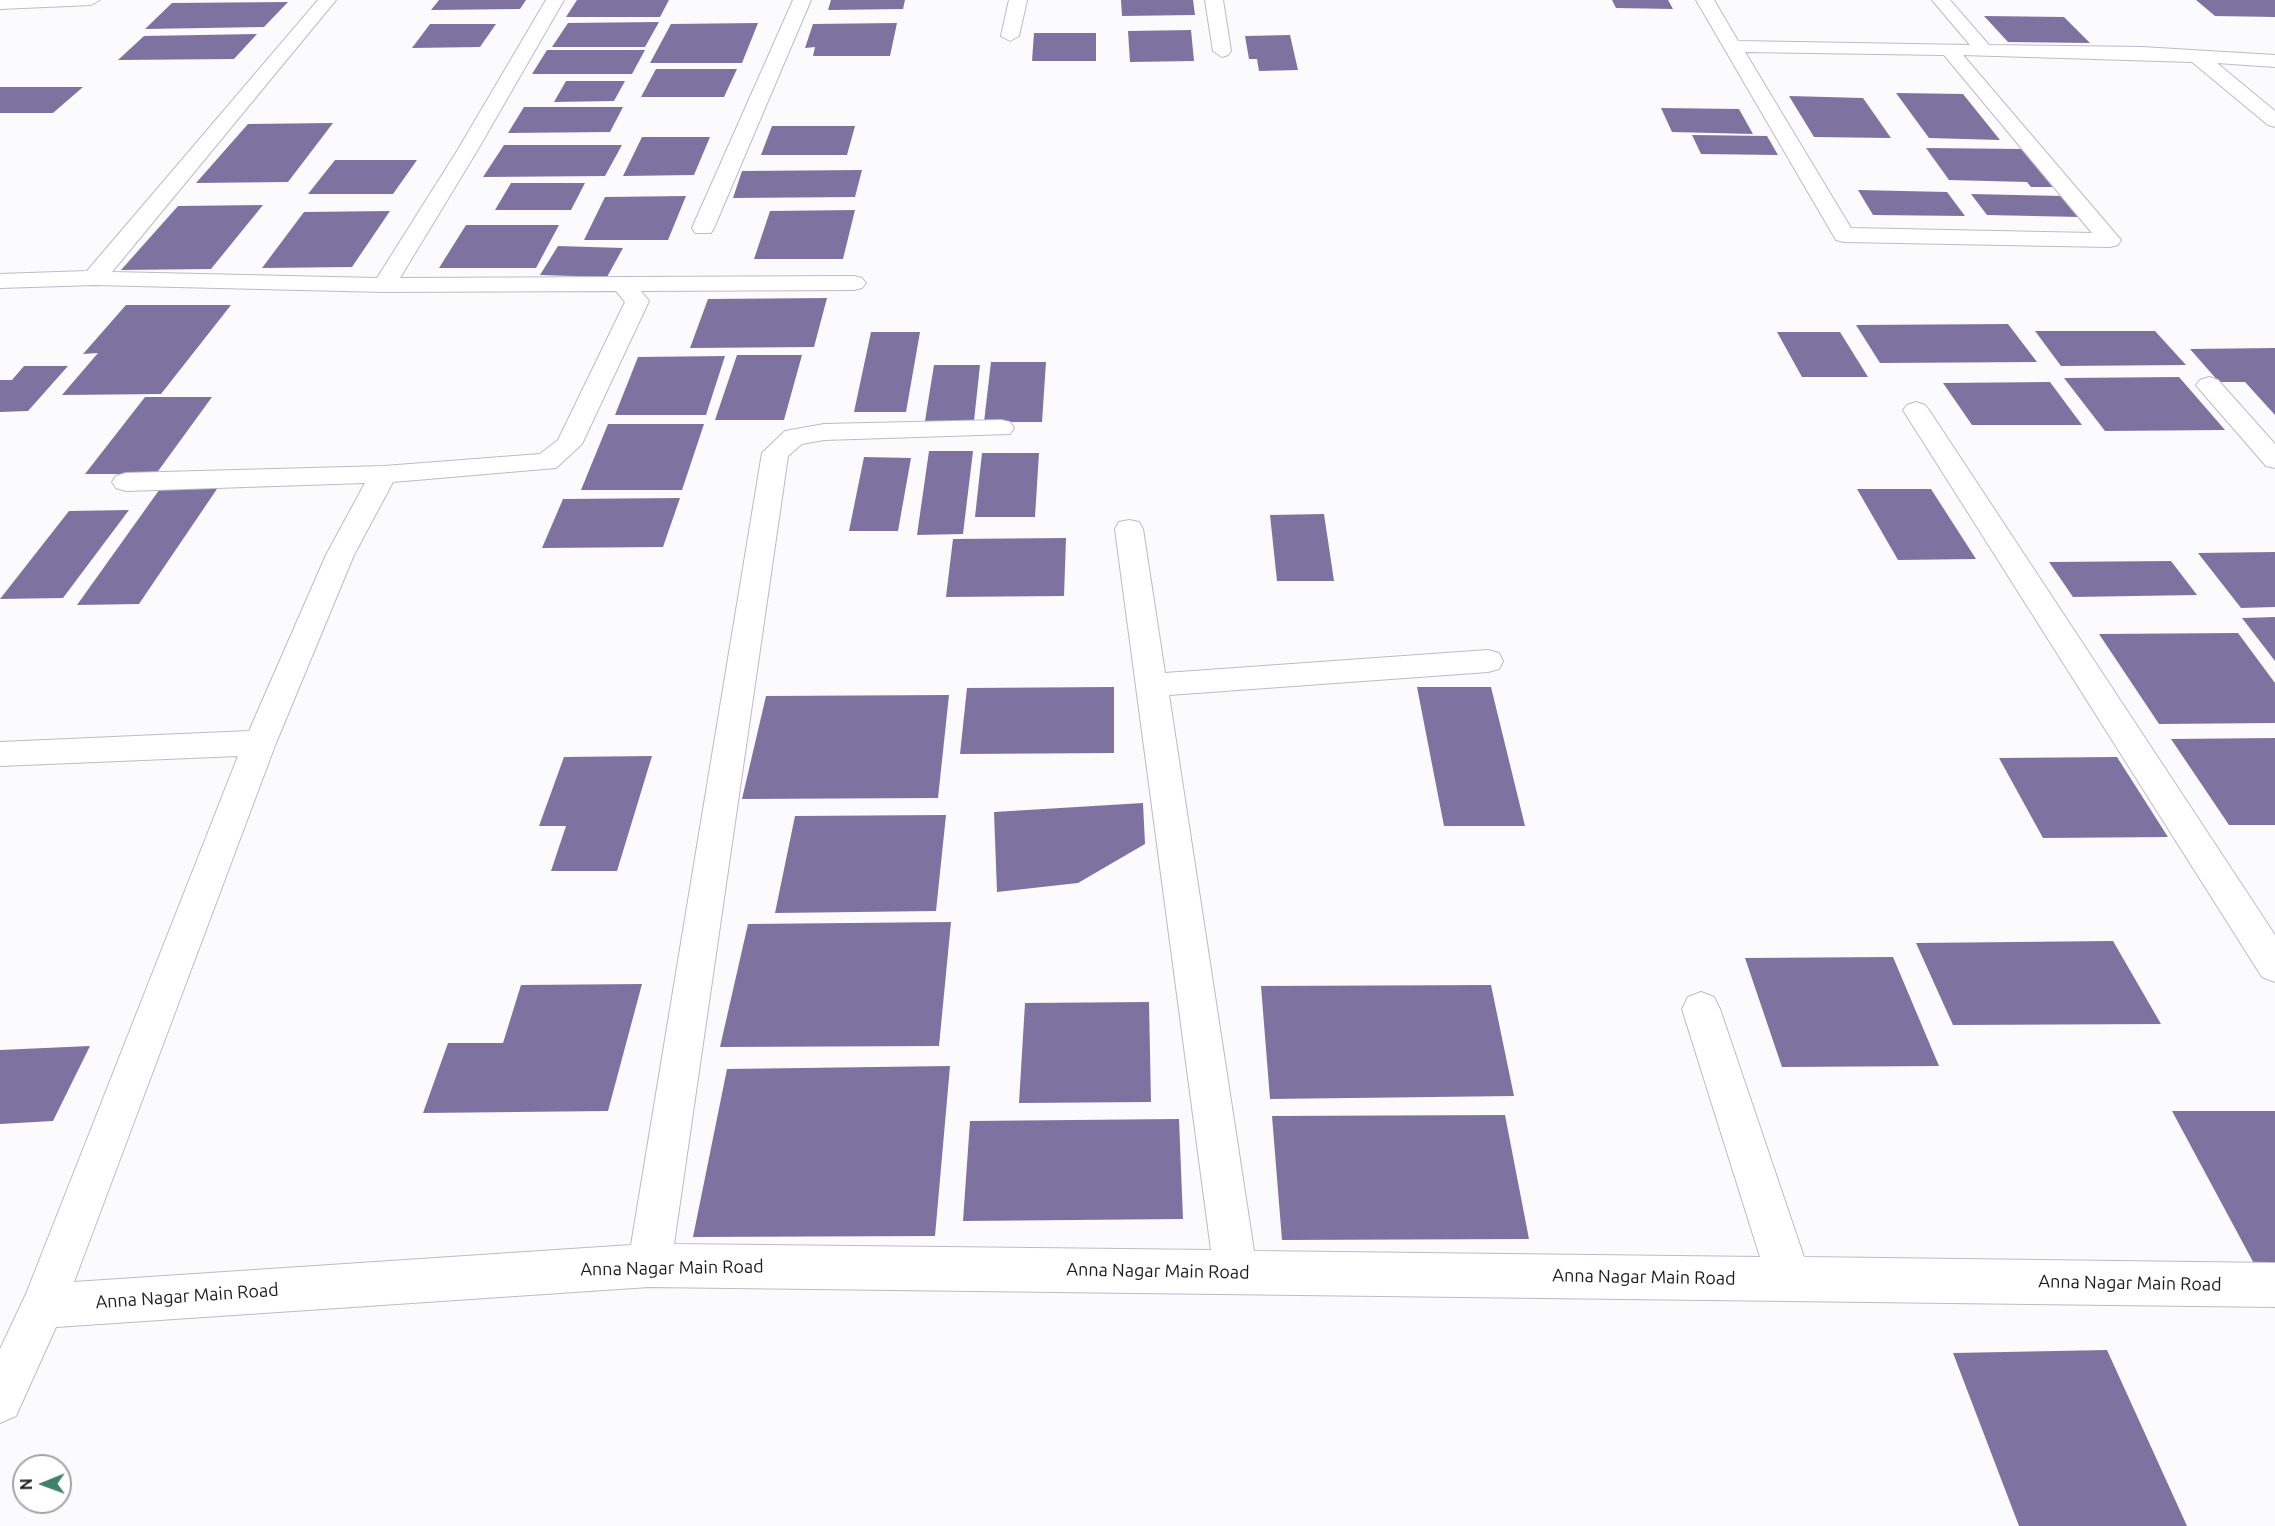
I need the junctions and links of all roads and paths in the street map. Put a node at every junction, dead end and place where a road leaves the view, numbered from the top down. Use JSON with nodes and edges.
{"nodes":[{"id":1,"x":90,"y":0,"type":"edge"},
{"id":2,"x":327,"y":0,"type":"edge"},
{"id":3,"x":555,"y":0,"type":"edge"},
{"id":4,"x":802,"y":0,"type":"edge"},
{"id":5,"x":1017,"y":0,"type":"edge"},
{"id":6,"x":1214,"y":0,"type":"edge"},
{"id":7,"x":1705,"y":0,"type":"edge"},
{"id":8,"x":1941,"y":0,"type":"edge"},
{"id":9,"x":0,"y":4,"type":"edge"},
{"id":10,"x":1010,"y":36,"type":"dead end"},
{"id":11,"x":1732,"y":46,"type":"junction"},
{"id":12,"x":1949,"y":50,"type":"junction"},
{"id":13,"x":1984,"y":50,"type":"junction"},
{"id":14,"x":1222,"y":51,"type":"dead end"},
{"id":15,"x":2198,"y":57,"type":"junction"},
{"id":16,"x":2275,"y":62,"type":"edge"},
{"id":17,"x":2275,"y":121,"type":"edge"},
{"id":18,"x":703,"y":228,"type":"dead end"},
{"id":19,"x":94,"y":278,"type":"junction"},
{"id":20,"x":0,"y":281,"type":"edge"},
{"id":21,"x":854,"y":283,"type":"dead end"},
{"id":22,"x":384,"y":285,"type":"junction"},
{"id":23,"x":624,"y":286,"type":"junction"},
{"id":24,"x":2210,"y":385,"type":"dead end"},
{"id":25,"x":1916,"y":410,"type":"dead end"},
{"id":26,"x":1001,"y":428,"type":"dead end"},
{"id":27,"x":2275,"y":460,"type":"edge"},
{"id":28,"x":384,"y":474,"type":"junction"},
{"id":29,"x":126,"y":482,"type":"dead end"},
{"id":30,"x":1129,"y":529,"type":"dead end"},
{"id":31,"x":1488,"y":661,"type":"dead end"},
{"id":32,"x":1151,"y":685,"type":"junction"},
{"id":33,"x":260,"y":743,"type":"junction"},
{"id":34,"x":0,"y":754,"type":"edge"},
{"id":35,"x":2275,"y":966,"type":"edge"},
{"id":36,"x":1701,"y":1009,"type":"dead end"},
{"id":37,"x":649,"y":1264,"type":"junction"},
{"id":38,"x":1236,"y":1272,"type":"junction"},
{"id":39,"x":1789,"y":1279,"type":"junction"},
{"id":40,"x":2275,"y":1285,"type":"edge"},
{"id":41,"x":43,"y":1306,"type":"junction"},
{"id":42,"x":2,"y":1391,"type":"edge"}],
"edges":[{"from":1,"to":9,"type":"street"},
{"from":2,"to":19,"type":"street"},
{"from":3,"to":22,"type":"street"},
{"from":4,"to":18,"type":"street"},
{"from":5,"to":10,"type":"street"},
{"from":6,"to":14,"type":"street"},
{"from":7,"to":11,"type":"street"},
{"from":8,"to":13,"type":"street"},
{"from":11,"to":12,"type":"street"},
{"from":11,"to":12,"type":"street"},
{"from":12,"to":13,"type":"street"},
{"from":13,"to":15,"type":"street"},
{"from":15,"to":16,"type":"street"},
{"from":15,"to":17,"type":"street"},
{"from":19,"to":20,"type":"street"},
{"from":19,"to":22,"type":"street"},
{"from":21,"to":23,"type":"street"},
{"from":22,"to":23,"type":"street"},
{"from":23,"to":28,"type":"street"},
{"from":24,"to":27,"type":"street"},
{"from":25,"to":35,"type":"street"},
{"from":26,"to":37,"type":"street"},
{"from":28,"to":29,"type":"street"},
{"from":28,"to":33,"type":"street"},
{"from":30,"to":32,"type":"street"},
{"from":31,"to":32,"type":"street"},
{"from":32,"to":38,"type":"street"},
{"from":33,"to":34,"type":"street"},
{"from":33,"to":41,"type":"street"},
{"from":36,"to":39,"type":"street"},
{"from":37,"to":38,"type":"street","name":"Anna Nagar Main Road"},
{"from":37,"to":41,"type":"street","name":"Anna Nagar Main Road"},
{"from":38,"to":39,"type":"street","name":"Anna Nagar Main Road"},
{"from":39,"to":40,"type":"street","name":"Anna Nagar Main Road"},
{"from":41,"to":42,"type":"street"}]}
